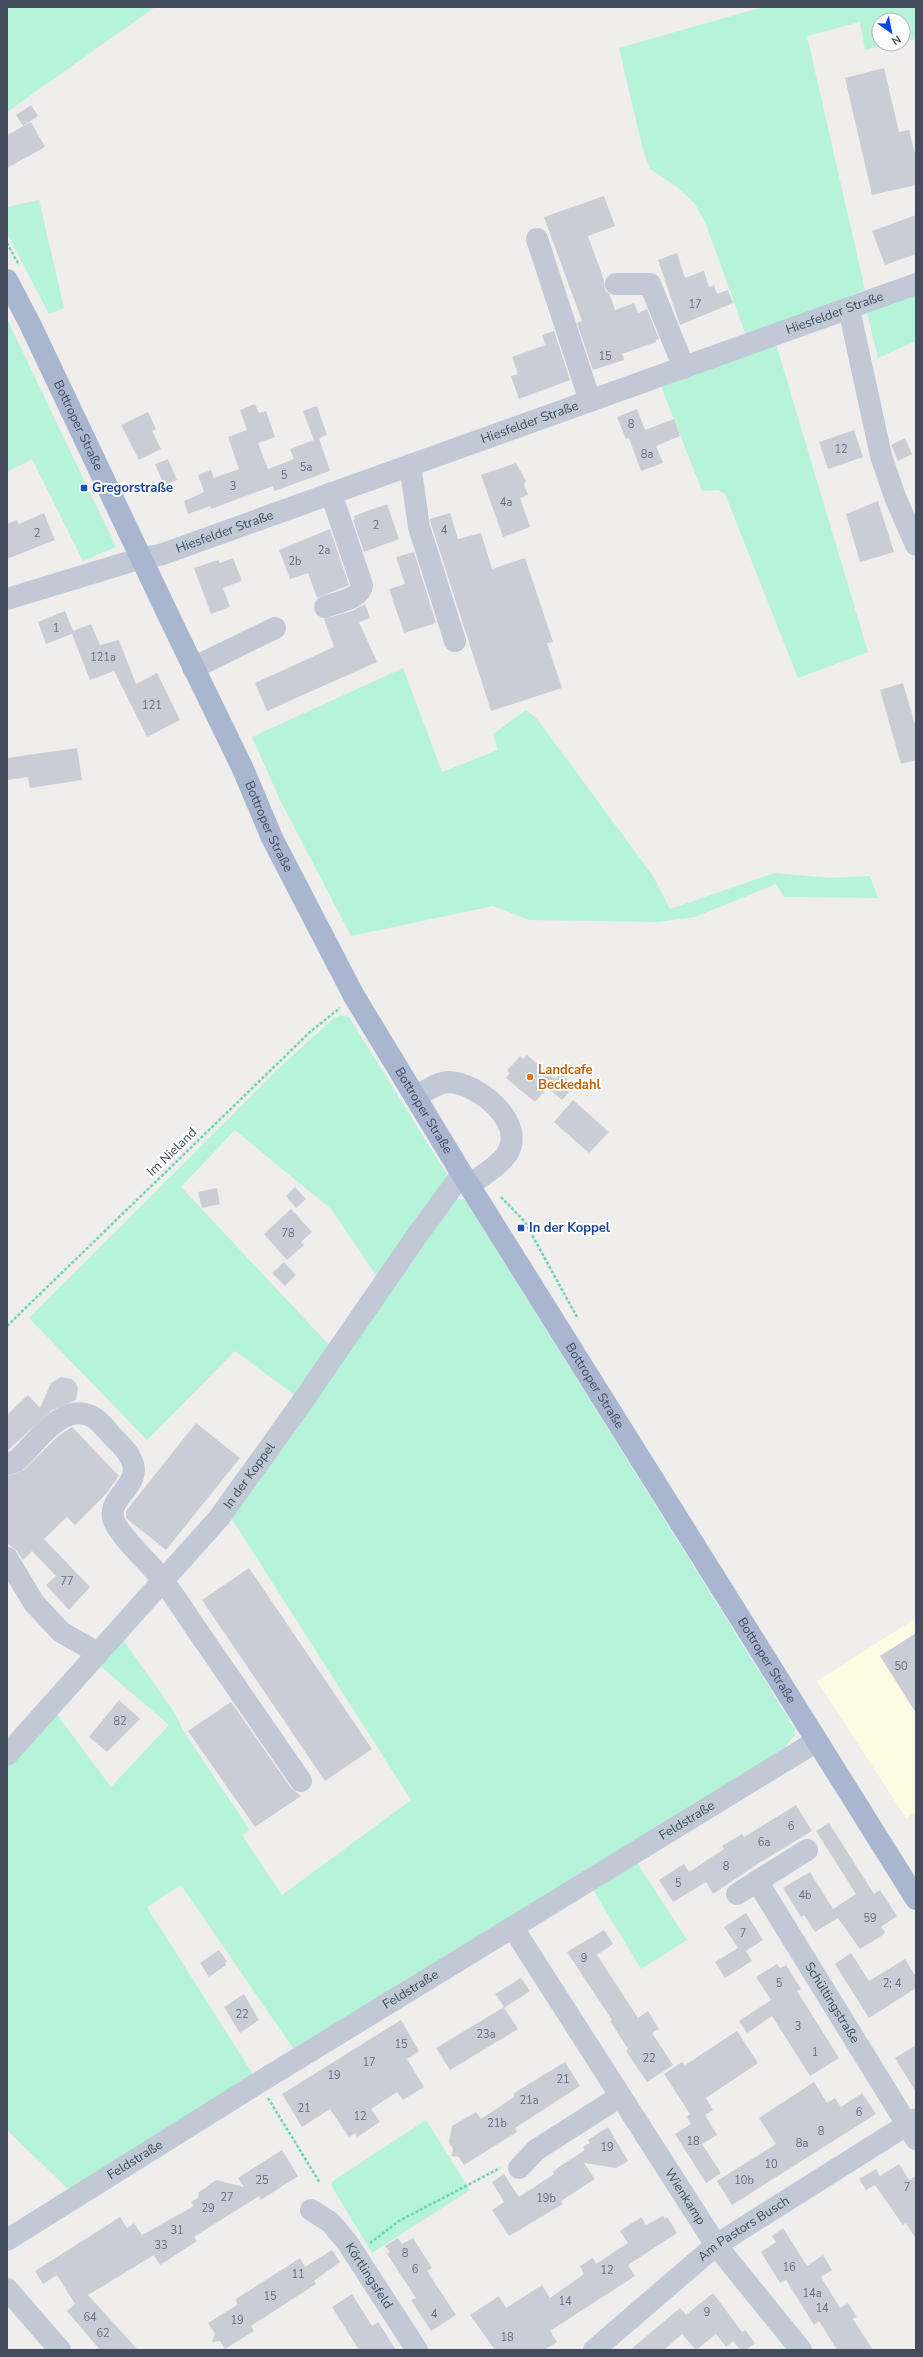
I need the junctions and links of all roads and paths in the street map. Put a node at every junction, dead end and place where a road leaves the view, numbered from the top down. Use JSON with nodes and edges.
{"nodes":[{"id":1,"x":537,"y":239,"type":"dead end"},
{"id":2,"x":7,"y":280,"type":"edge"},
{"id":3,"x":616,"y":284,"type":"dead end"},
{"id":4,"x":916,"y":284,"type":"edge"},
{"id":5,"x":850,"y":309,"type":"junction"},
{"id":6,"x":684,"y":368,"type":"junction"},
{"id":7,"x":590,"y":401,"type":"junction"},
{"id":8,"x":410,"y":465,"type":"junction"},
{"id":9,"x":331,"y":493,"type":"junction"},
{"id":10,"x":916,"y":545,"type":"edge"},
{"id":11,"x":142,"y":558,"type":"junction"},
{"id":12,"x":7,"y":599,"type":"edge"},
{"id":13,"x":325,"y":607,"type":"dead end"},
{"id":14,"x":275,"y":628,"type":"dead end"},
{"id":15,"x":455,"y":641,"type":"dead end"},
{"id":16,"x":193,"y":668,"type":"junction"},
{"id":17,"x":354,"y":996,"type":"junction"},
{"id":18,"x":415,"y":1097,"type":"junction"},
{"id":19,"x":465,"y":1180,"type":"junction"},
{"id":20,"x":7,"y":1326,"type":"edge"},
{"id":21,"x":7,"y":1464,"type":"edge"},
{"id":22,"x":7,"y":1558,"type":"edge"},
{"id":23,"x":163,"y":1581,"type":"junction"},
{"id":24,"x":98,"y":1653,"type":"junction"},
{"id":25,"x":816,"y":1741,"type":"junction"},
{"id":26,"x":7,"y":1755,"type":"edge"},
{"id":27,"x":301,"y":1781,"type":"dead end"},
{"id":28,"x":807,"y":1850,"type":"dead end"},
{"id":29,"x":757,"y":1881,"type":"junction"},
{"id":30,"x":737,"y":1894,"type":"dead end"},
{"id":31,"x":916,"y":1899,"type":"edge"},
{"id":32,"x":513,"y":1928,"type":"junction"},
{"id":33,"x":258,"y":2083,"type":"junction"},
{"id":34,"x":619,"y":2097,"type":"junction"},
{"id":35,"x":913,"y":2128,"type":"edge"},
{"id":36,"x":522,"y":2165,"type":"joint"},
{"id":37,"x":320,"y":2183,"type":"dead end"},
{"id":38,"x":311,"y":2210,"type":"dead end"},
{"id":39,"x":7,"y":2240,"type":"edge"},
{"id":40,"x":716,"y":2245,"type":"junction"},
{"id":41,"x":355,"y":2254,"type":"junction"},
{"id":42,"x":7,"y":2289,"type":"edge"},
{"id":43,"x":60,"y":2350,"type":"edge"},
{"id":44,"x":418,"y":2350,"type":"edge"},
{"id":45,"x":594,"y":2350,"type":"edge"},
{"id":46,"x":801,"y":2350,"type":"edge"}],
"edges":[{"from":1,"to":7,"type":"street"},
{"from":2,"to":11,"type":"main road","name":"Bottroper Straße"},
{"from":3,"to":6,"type":"street"},
{"from":4,"to":5,"type":"street","name":"Hiesfelder Straße"},
{"from":5,"to":6,"type":"street","name":"Hiesfelder Straße"},
{"from":5,"to":10,"type":"street"},
{"from":6,"to":7,"type":"street","name":"Hiesfelder Straße"},
{"from":7,"to":8,"type":"street","name":"Hiesfelder Straße"},
{"from":8,"to":9,"type":"street","name":"Hiesfelder Straße"},
{"from":8,"to":15,"type":"street"},
{"from":9,"to":11,"type":"street","name":"Hiesfelder Straße"},
{"from":9,"to":13,"type":"street"},
{"from":11,"to":12,"type":"street"},
{"from":11,"to":16,"type":"main road","name":"Bottroper Straße"},
{"from":14,"to":16,"type":"street"},
{"from":16,"to":17,"type":"main road","name":"Bottroper Straße"},
{"from":17,"to":18,"type":"main road","name":"Bottroper Straße"},
{"from":17,"to":20,"type":"path","name":"Im Nieland"},
{"from":18,"to":19,"type":"main road","name":"Bottroper Straße"},
{"from":18,"to":19,"type":"street","name":"In der Koppel"},
{"from":19,"to":23,"type":"street","name":"In der Koppel"},
{"from":19,"to":25,"type":"main road","name":"Bottroper Straße"},
{"from":21,"to":23,"type":"street"},
{"from":22,"to":24,"type":"street"},
{"from":23,"to":24,"type":"street","name":"In der Koppel"},
{"from":23,"to":27,"type":"street"},
{"from":24,"to":26,"type":"street","name":"In der Koppel"},
{"from":25,"to":31,"type":"main road","name":"Bottroper Straße"},
{"from":25,"to":32,"type":"street","name":"Feldstraße"},
{"from":28,"to":29,"type":"street"},
{"from":29,"to":30,"type":"street"},
{"from":29,"to":35,"type":"street","name":"Schültingstraße"},
{"from":32,"to":33,"type":"street","name":"Feldstraße"},
{"from":32,"to":34,"type":"street","name":"Wienkamp"},
{"from":33,"to":37,"type":"path"},
{"from":33,"to":39,"type":"street","name":"Feldstraße"},
{"from":34,"to":36,"type":"street"},
{"from":34,"to":40,"type":"street","name":"Wienkamp"},
{"from":35,"to":40,"type":"street","name":"Am Pastors Busch"},
{"from":36,"to":41,"type":"path"},
{"from":38,"to":41,"type":"street","name":"Körtlingsfeld"},
{"from":40,"to":45,"type":"street","name":"Am Pastors Busch"},
{"from":40,"to":46,"type":"street","name":"Wienkamp"},
{"from":41,"to":44,"type":"street","name":"Körtlingsfeld"},
{"from":42,"to":43,"type":"street"}]}
